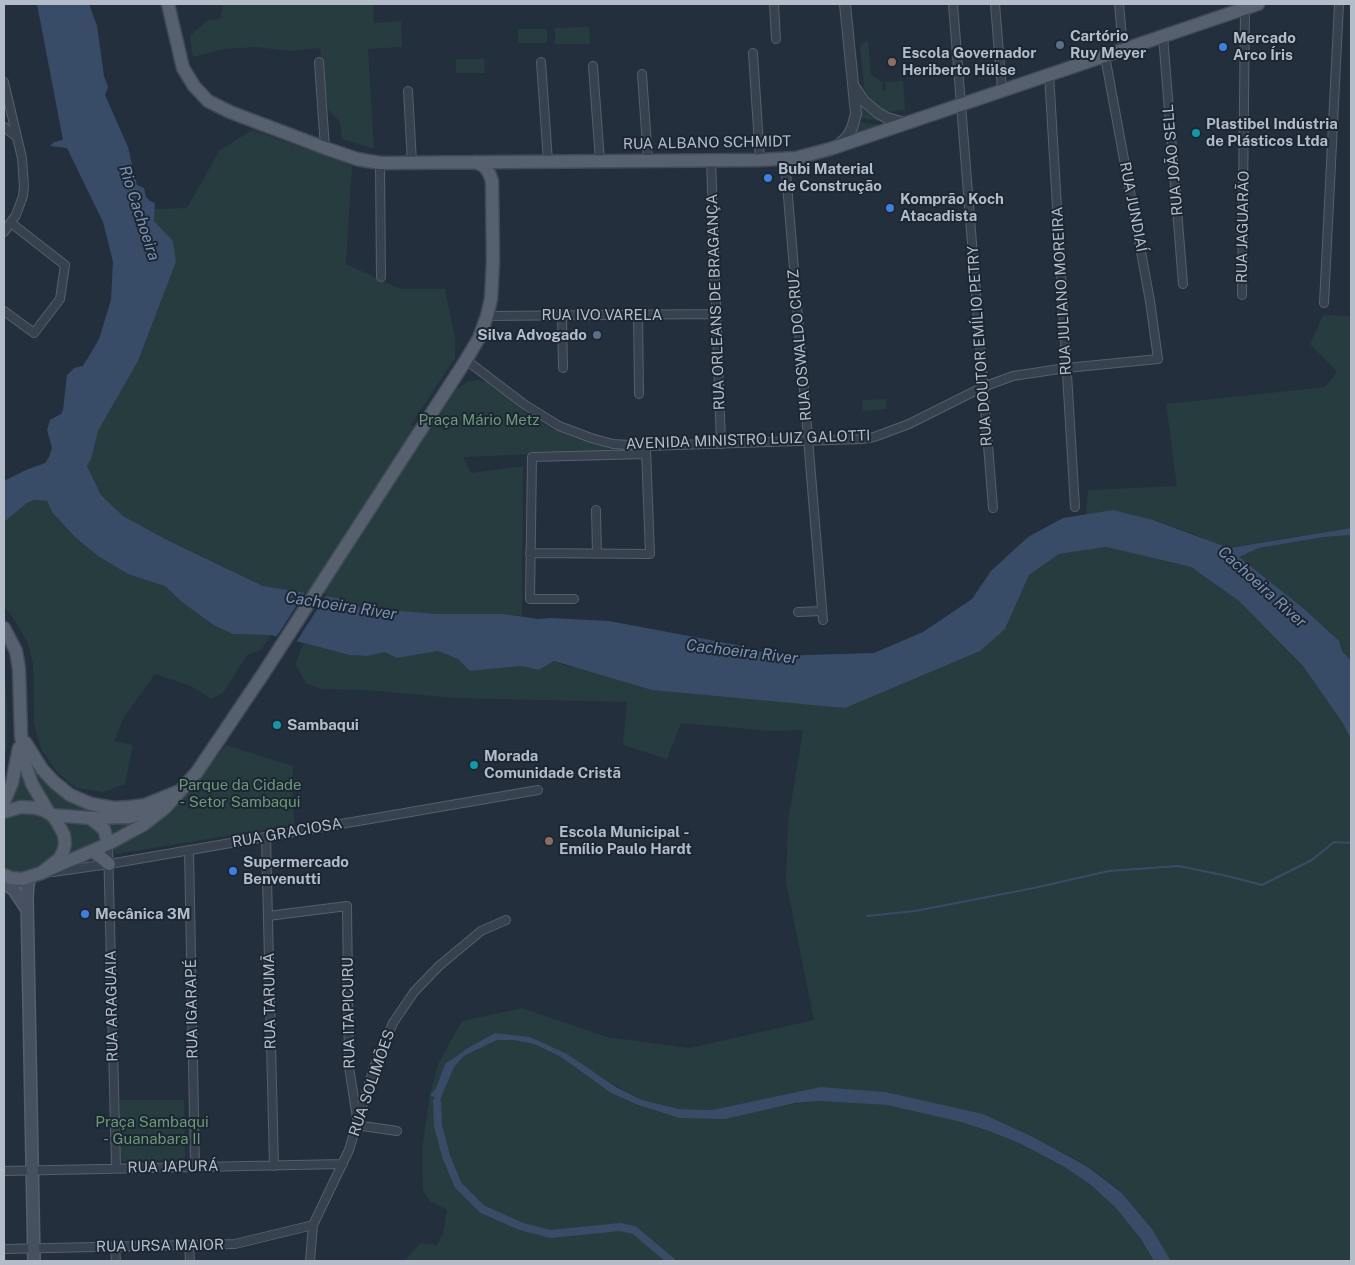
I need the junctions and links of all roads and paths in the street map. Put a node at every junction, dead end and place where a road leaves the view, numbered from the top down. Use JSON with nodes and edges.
{"nodes":[{"id":1,"x":168,"y":4,"type":"edge"},
{"id":2,"x":774,"y":4,"type":"edge"},
{"id":3,"x":845,"y":4,"type":"edge"},
{"id":4,"x":953,"y":4,"type":"edge"},
{"id":5,"x":996,"y":4,"type":"edge"},
{"id":6,"x":1119,"y":4,"type":"edge"},
{"id":7,"x":1258,"y":4,"type":"edge"},
{"id":8,"x":1339,"y":4,"type":"edge"},
{"id":9,"x":1245,"y":8,"type":"junction"},
{"id":10,"x":1163,"y":36,"type":"junction"},
{"id":11,"x":776,"y":39,"type":"dead end"},
{"id":12,"x":1123,"y":50,"type":"junction"},
{"id":13,"x":753,"y":54,"type":"dead end"},
{"id":14,"x":1105,"y":56,"type":"junction"},
{"id":15,"x":319,"y":62,"type":"dead end"},
{"id":16,"x":541,"y":62,"type":"dead end"},
{"id":17,"x":593,"y":66,"type":"dead end"},
{"id":18,"x":642,"y":74,"type":"dead end"},
{"id":19,"x":1049,"y":74,"type":"junction"},
{"id":20,"x":4,"y":82,"type":"edge"},
{"id":21,"x":854,"y":85,"type":"junction"},
{"id":22,"x":1002,"y":90,"type":"junction"},
{"id":23,"x":408,"y":91,"type":"dead end"},
{"id":24,"x":961,"y":104,"type":"junction"},
{"id":25,"x":905,"y":123,"type":"junction"},
{"id":26,"x":4,"y":127,"type":"edge"},
{"id":27,"x":17,"y":137,"type":"junction"},
{"id":28,"x":835,"y":147,"type":"junction"},
{"id":29,"x":325,"y":148,"type":"junction"},
{"id":30,"x":711,"y":160,"type":"junction"},
{"id":31,"x":760,"y":160,"type":"junction"},
{"id":32,"x":785,"y":160,"type":"junction"},
{"id":33,"x":548,"y":161,"type":"junction"},
{"id":34,"x":600,"y":161,"type":"junction"},
{"id":35,"x":648,"y":161,"type":"junction"},
{"id":36,"x":412,"y":162,"type":"junction"},
{"id":37,"x":475,"y":162,"type":"junction"},
{"id":38,"x":510,"y":162,"type":"junction"},
{"id":39,"x":380,"y":163,"type":"junction"},
{"id":40,"x":492,"y":181,"type":"junction"},
{"id":41,"x":11,"y":223,"type":"junction"},
{"id":42,"x":4,"y":232,"type":"edge"},
{"id":43,"x":381,"y":277,"type":"dead end"},
{"id":44,"x":1184,"y":284,"type":"dead end"},
{"id":45,"x":1242,"y":295,"type":"dead end"},
{"id":46,"x":1324,"y":303,"type":"dead end"},
{"id":47,"x":4,"y":311,"type":"edge"},
{"id":48,"x":716,"y":314,"type":"junction"},
{"id":49,"x":638,"y":315,"type":"junction"},
{"id":50,"x":487,"y":316,"type":"junction"},
{"id":51,"x":562,"y":316,"type":"junction"},
{"id":52,"x":1158,"y":358,"type":"joint"},
{"id":53,"x":466,"y":360,"type":"junction"},
{"id":54,"x":562,"y":368,"type":"dead end"},
{"id":55,"x":1066,"y":368,"type":"junction"},
{"id":56,"x":983,"y":387,"type":"junction"},
{"id":57,"x":639,"y":394,"type":"dead end"},
{"id":58,"x":808,"y":441,"type":"junction"},
{"id":59,"x":721,"y":444,"type":"junction"},
{"id":60,"x":646,"y":450,"type":"junction"},
{"id":61,"x":1075,"y":507,"type":"dead end"},
{"id":62,"x":992,"y":508,"type":"dead end"},
{"id":63,"x":596,"y":510,"type":"dead end"},
{"id":64,"x":530,"y":553,"type":"junction"},
{"id":65,"x":597,"y":553,"type":"junction"},
{"id":66,"x":574,"y":599,"type":"dead end"},
{"id":67,"x":798,"y":612,"type":"dead end"},
{"id":68,"x":4,"y":628,"type":"edge"},
{"id":69,"x":21,"y":735,"type":"junction"},
{"id":70,"x":183,"y":787,"type":"junction"},
{"id":71,"x":538,"y":790,"type":"dead end"},
{"id":72,"x":4,"y":802,"type":"edge"},
{"id":73,"x":4,"y":812,"type":"edge"},
{"id":74,"x":50,"y":814,"type":"junction"},
{"id":75,"x":90,"y":818,"type":"junction"},
{"id":76,"x":266,"y":837,"type":"junction"},
{"id":77,"x":108,"y":844,"type":"junction"},
{"id":78,"x":189,"y":850,"type":"junction"},
{"id":79,"x":94,"y":851,"type":"junction"},
{"id":80,"x":109,"y":864,"type":"junction"},
{"id":81,"x":4,"y":875,"type":"edge"},
{"id":82,"x":36,"y":875,"type":"junction"},
{"id":83,"x":4,"y":883,"type":"edge"},
{"id":84,"x":27,"y":909,"type":"junction"},
{"id":85,"x":268,"y":916,"type":"junction"},
{"id":86,"x":506,"y":920,"type":"dead end"},
{"id":87,"x":357,"y":1123,"type":"junction"},
{"id":88,"x":398,"y":1131,"type":"dead end"},
{"id":89,"x":343,"y":1164,"type":"junction"},
{"id":90,"x":274,"y":1166,"type":"junction"},
{"id":91,"x":195,"y":1167,"type":"junction"},
{"id":92,"x":116,"y":1168,"type":"junction"},
{"id":93,"x":32,"y":1170,"type":"junction"},
{"id":94,"x":4,"y":1171,"type":"edge"},
{"id":95,"x":313,"y":1225,"type":"junction"},
{"id":96,"x":189,"y":1246,"type":"junction"},
{"id":97,"x":115,"y":1247,"type":"junction"},
{"id":98,"x":34,"y":1248,"type":"junction"},
{"id":99,"x":4,"y":1249,"type":"edge"},
{"id":100,"x":34,"y":1261,"type":"edge"},
{"id":101,"x":116,"y":1261,"type":"edge"},
{"id":102,"x":190,"y":1261,"type":"edge"},
{"id":103,"x":310,"y":1261,"type":"edge"}],
"edges":[{"from":1,"to":29,"type":"main road","name":"RUA ALBANO SCHMIDT"},
{"from":2,"to":11,"type":"street"},
{"from":3,"to":21,"type":"street"},
{"from":4,"to":24,"type":"street","name":"RUA DOUTOR EMÍLIO PETRY"},
{"from":5,"to":22,"type":"street"},
{"from":6,"to":12,"type":"street"},
{"from":7,"to":9,"type":"main road","name":"RUA ALBANO SCHMIDT"},
{"from":8,"to":46,"type":"street"},
{"from":9,"to":10,"type":"main road","name":"RUA ALBANO SCHMIDT"},
{"from":9,"to":45,"type":"street","name":"RUA JAGUARÃO"},
{"from":10,"to":12,"type":"main road","name":"RUA ALBANO SCHMIDT"},
{"from":10,"to":44,"type":"street","name":"RUA JOÃO SELL"},
{"from":12,"to":14,"type":"main road","name":"RUA ALBANO SCHMIDT"},
{"from":13,"to":31,"type":"street"},
{"from":14,"to":19,"type":"main road","name":"RUA ALBANO SCHMIDT"},
{"from":14,"to":52,"type":"street","name":"RUA JUNDIAÍ"},
{"from":15,"to":29,"type":"street"},
{"from":16,"to":33,"type":"street"},
{"from":17,"to":34,"type":"street"},
{"from":18,"to":35,"type":"street"},
{"from":19,"to":22,"type":"main road","name":"RUA ALBANO SCHMIDT"},
{"from":19,"to":55,"type":"street","name":"RUA JULIANO MOREIRA"},
{"from":20,"to":27,"type":"street"},
{"from":21,"to":25,"type":"street"},
{"from":21,"to":28,"type":"street"},
{"from":22,"to":24,"type":"main road","name":"RUA ALBANO SCHMIDT"},
{"from":23,"to":36,"type":"street"},
{"from":24,"to":25,"type":"main road","name":"RUA ALBANO SCHMIDT"},
{"from":24,"to":56,"type":"street","name":"RUA DOUTOR EMÍLIO PETRY"},
{"from":25,"to":28,"type":"main road","name":"RUA ALBANO SCHMIDT"},
{"from":26,"to":27,"type":"street"},
{"from":27,"to":41,"type":"street"},
{"from":28,"to":32,"type":"main road","name":"RUA ALBANO SCHMIDT"},
{"from":29,"to":39,"type":"main road","name":"RUA ALBANO SCHMIDT"},
{"from":30,"to":31,"type":"main road","name":"RUA ALBANO SCHMIDT"},
{"from":30,"to":35,"type":"main road","name":"RUA ALBANO SCHMIDT"},
{"from":30,"to":48,"type":"street","name":"RUA ORLEANS DE BRAGANÇA"},
{"from":31,"to":32,"type":"main road","name":"RUA ALBANO SCHMIDT"},
{"from":32,"to":58,"type":"street","name":"RUA OSWALDO CRUZ"},
{"from":33,"to":34,"type":"main road","name":"RUA ALBANO SCHMIDT"},
{"from":33,"to":38,"type":"main road","name":"RUA ALBANO SCHMIDT"},
{"from":34,"to":35,"type":"main road","name":"RUA ALBANO SCHMIDT"},
{"from":36,"to":37,"type":"main road","name":"RUA ALBANO SCHMIDT"},
{"from":36,"to":39,"type":"main road","name":"RUA ALBANO SCHMIDT"},
{"from":37,"to":38,"type":"main road","name":"RUA ALBANO SCHMIDT"},
{"from":37,"to":40,"type":"main road"},
{"from":38,"to":40,"type":"main road"},
{"from":39,"to":43,"type":"street"},
{"from":40,"to":50,"type":"main road"},
{"from":41,"to":42,"type":"street"},
{"from":41,"to":47,"type":"street"},
{"from":48,"to":49,"type":"street","name":"RUA IVO VARELA"},
{"from":48,"to":59,"type":"street","name":"RUA ORLEANS DE BRAGANÇA"},
{"from":49,"to":51,"type":"street","name":"RUA IVO VARELA"},
{"from":49,"to":57,"type":"street"},
{"from":50,"to":51,"type":"street","name":"RUA IVO VARELA"},
{"from":50,"to":53,"type":"main road"},
{"from":51,"to":54,"type":"street"},
{"from":52,"to":55,"type":"street","name":"AVENIDA MINISTRO LUIZ GALOTTI"},
{"from":53,"to":60,"type":"street","name":"AVENIDA MINISTRO LUIZ GALOTTI"},
{"from":53,"to":70,"type":"main road"},
{"from":55,"to":56,"type":"street","name":"AVENIDA MINISTRO LUIZ GALOTTI"},
{"from":55,"to":61,"type":"street","name":"RUA JULIANO MOREIRA"},
{"from":56,"to":58,"type":"street","name":"AVENIDA MINISTRO LUIZ GALOTTI"},
{"from":56,"to":62,"type":"street","name":"RUA DOUTOR EMÍLIO PETRY"},
{"from":58,"to":59,"type":"street","name":"AVENIDA MINISTRO LUIZ GALOTTI"},
{"from":58,"to":67,"type":"street","name":"RUA OSWALDO CRUZ"},
{"from":59,"to":60,"type":"street","name":"AVENIDA MINISTRO LUIZ GALOTTI"},
{"from":60,"to":64,"type":"street"},
{"from":60,"to":65,"type":"street"},
{"from":63,"to":65,"type":"street"},
{"from":64,"to":65,"type":"street"},
{"from":64,"to":66,"type":"street"},
{"from":68,"to":69,"type":"main road"},
{"from":69,"to":70,"type":"main road"},
{"from":69,"to":72,"type":"main road"},
{"from":69,"to":74,"type":"main road"},
{"from":70,"to":75,"type":"main road"},
{"from":70,"to":77,"type":"main road"},
{"from":71,"to":76,"type":"street","name":"RUA GRACIOSA"},
{"from":73,"to":74,"type":"main road"},
{"from":74,"to":75,"type":"main road"},
{"from":74,"to":82,"type":"main road"},
{"from":75,"to":77,"type":"main road"},
{"from":76,"to":78,"type":"street","name":"RUA GRACIOSA"},
{"from":76,"to":85,"type":"street","name":"RUA TARUMÃ"},
{"from":77,"to":79,"type":"main road"},
{"from":77,"to":80,"type":"street","name":"RUA ARAGUAIA"},
{"from":78,"to":80,"type":"street","name":"RUA GRACIOSA"},
{"from":78,"to":91,"type":"street","name":"RUA IGARAPÉ"},
{"from":79,"to":80,"type":"main road"},
{"from":79,"to":82,"type":"main road"},
{"from":80,"to":82,"type":"street","name":"RUA GRACIOSA"},
{"from":80,"to":92,"type":"street","name":"RUA ARAGUAIA"},
{"from":81,"to":82,"type":"main road"},
{"from":82,"to":84,"type":"main road"},
{"from":83,"to":84,"type":"main road"},
{"from":84,"to":93,"type":"main road"},
{"from":85,"to":87,"type":"street","name":"RUA ITAPICURU"},
{"from":85,"to":90,"type":"street","name":"RUA TARUMÃ"},
{"from":86,"to":87,"type":"street","name":"RUA SOLIMÕES"},
{"from":87,"to":88,"type":"street"},
{"from":87,"to":89,"type":"street","name":"RUA SOLIMÕES"},
{"from":89,"to":90,"type":"street","name":"RUA JAPURÁ"},
{"from":89,"to":95,"type":"street","name":"RUA SOLIMÕES"},
{"from":90,"to":91,"type":"street","name":"RUA JAPURÁ"},
{"from":91,"to":92,"type":"street","name":"RUA JAPURÁ"},
{"from":92,"to":93,"type":"street","name":"RUA JAPURÁ"},
{"from":93,"to":94,"type":"street","name":"RUA JAPURÁ"},
{"from":93,"to":98,"type":"main road"},
{"from":95,"to":96,"type":"street","name":"RUA URSA MAIOR"},
{"from":95,"to":103,"type":"street","name":"RUA SOLIMÕES"},
{"from":96,"to":97,"type":"street","name":"RUA URSA MAIOR"},
{"from":96,"to":102,"type":"street"},
{"from":97,"to":98,"type":"street","name":"RUA URSA MAIOR"},
{"from":97,"to":101,"type":"street"},
{"from":98,"to":99,"type":"street","name":"RUA URSA MAIOR"},
{"from":98,"to":100,"type":"main road"}]}
